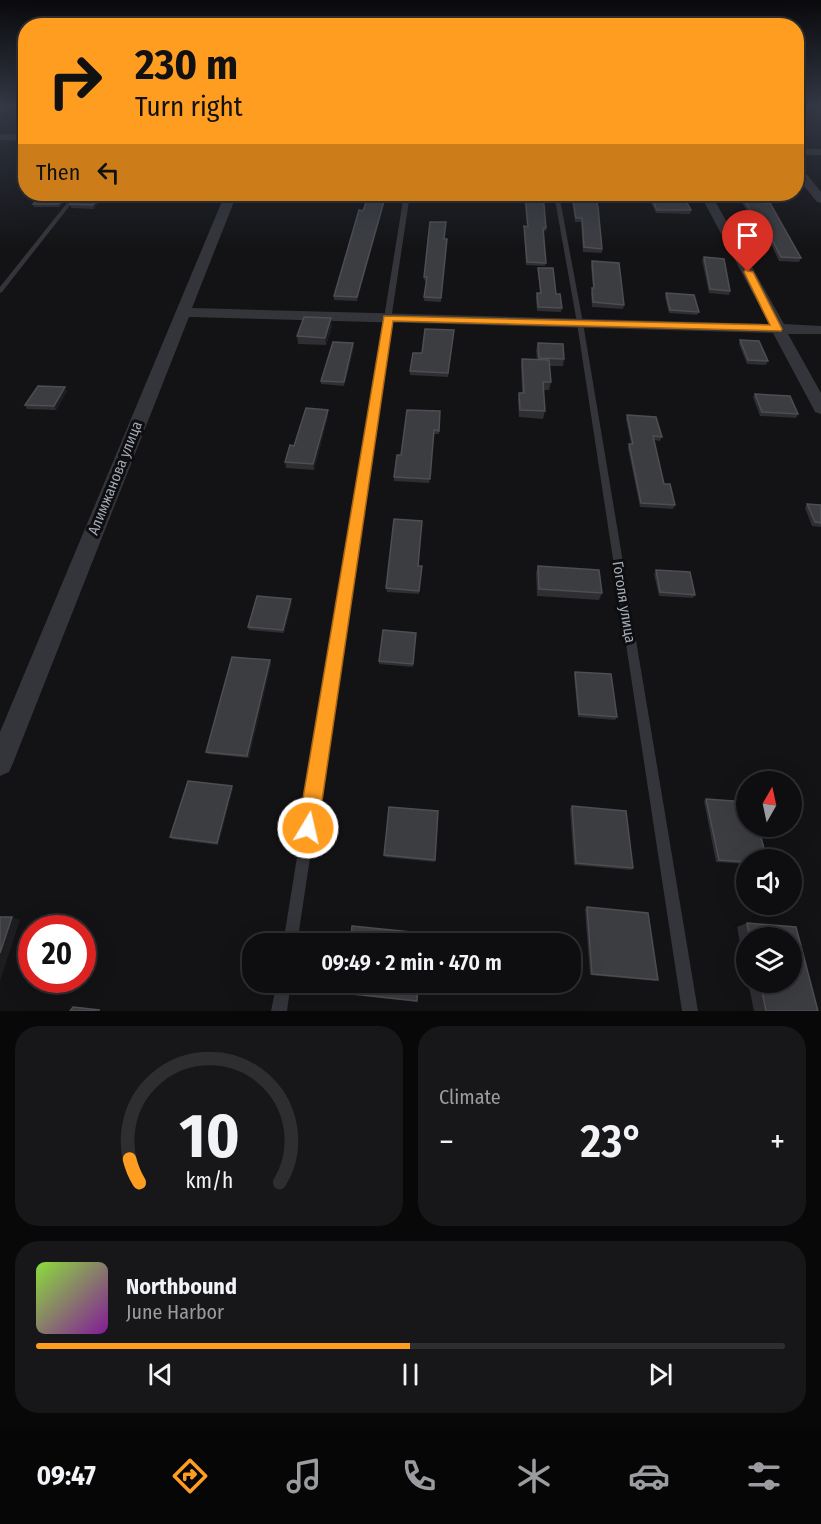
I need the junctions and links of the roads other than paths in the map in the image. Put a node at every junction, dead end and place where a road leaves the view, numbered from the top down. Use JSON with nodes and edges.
{"nodes":[{"id":1,"x":804,"y":178,"type":"edge"},
{"id":2,"x":821,"y":200,"type":"edge"},
{"id":3,"x":71,"y":201,"type":"edge"},
{"id":4,"x":228,"y":201,"type":"edge"},
{"id":5,"x":406,"y":201,"type":"edge"},
{"id":6,"x":557,"y":201,"type":"edge"},
{"id":7,"x":710,"y":201,"type":"edge"},
{"id":8,"x":0,"y":291,"type":"edge"},
{"id":9,"x":182,"y":312,"type":"junction"},
{"id":10,"x":388,"y":318,"type":"junction"},
{"id":11,"x":580,"y":323,"type":"junction"},
{"id":12,"x":777,"y":329,"type":"junction"},
{"id":13,"x":821,"y":330,"type":"edge"},
{"id":14,"x":821,"y":408,"type":"edge"},
{"id":15,"x":0,"y":763,"type":"edge"},
{"id":16,"x":292,"y":933,"type":"edge"},
{"id":17,"x":282,"y":993,"type":"edge"},
{"id":18,"x":279,"y":1011,"type":"edge"},
{"id":19,"x":690,"y":1011,"type":"edge"}],
"edges":[{"from":1,"to":2,"type":"street"},
{"from":3,"to":8,"type":"lane"},
{"from":4,"to":9,"type":"street","name":"Алимжанова улица"},
{"from":5,"to":10,"type":"lane"},
{"from":6,"to":11,"type":"lane","name":"Гоголя улица"},
{"from":7,"to":12,"type":"street"},
{"from":9,"to":10,"type":"street"},
{"from":9,"to":15,"type":"street","name":"Алимжанова улица"},
{"from":10,"to":11,"type":"street"},
{"from":10,"to":16,"type":"lane"},
{"from":11,"to":12,"type":"street"},
{"from":11,"to":19,"type":"lane","name":"Гоголя улица"},
{"from":12,"to":13,"type":"street"},
{"from":12,"to":14,"type":"street"},
{"from":17,"to":18,"type":"lane"}]}
